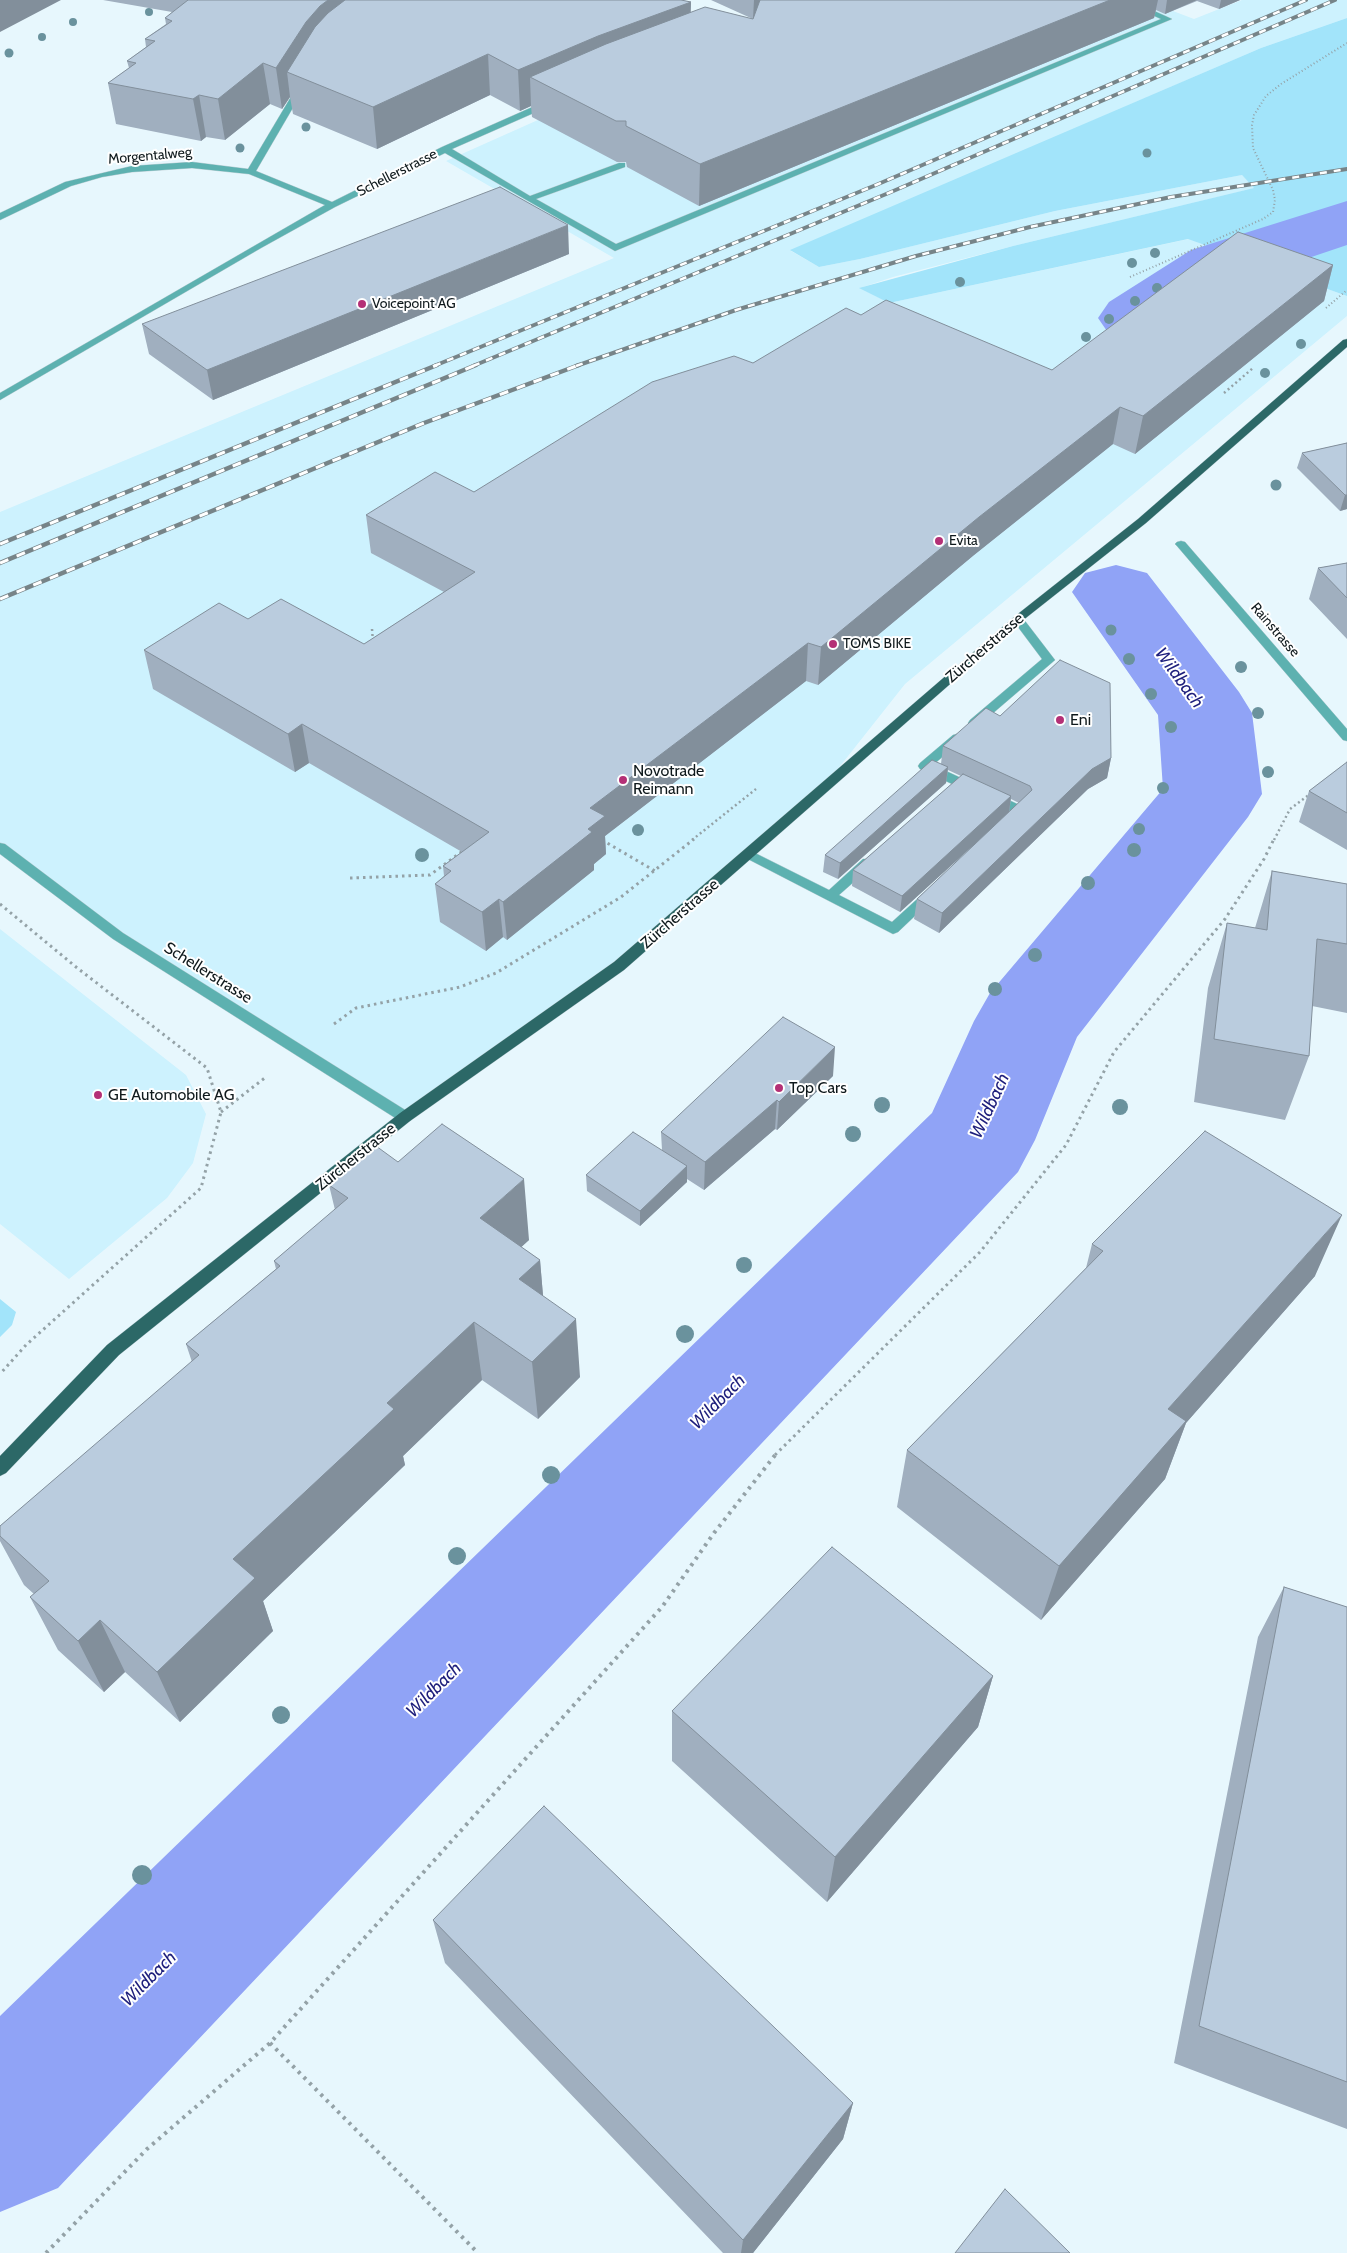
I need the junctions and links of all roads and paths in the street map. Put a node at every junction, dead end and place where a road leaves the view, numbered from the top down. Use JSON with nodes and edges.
{"nodes":[{"id":1,"x":1123,"y":0,"type":"edge"},
{"id":2,"x":1347,"y":44,"type":"edge"},
{"id":3,"x":307,"y":77,"type":"edge"},
{"id":4,"x":558,"y":99,"type":"edge"},
{"id":5,"x":445,"y":149,"type":"junction"},
{"id":6,"x":622,"y":164,"type":"edge"},
{"id":7,"x":251,"y":172,"type":"junction"},
{"id":8,"x":529,"y":199,"type":"junction"},
{"id":9,"x":332,"y":205,"type":"junction"},
{"id":10,"x":0,"y":217,"type":"edge"},
{"id":11,"x":1130,"y":277,"type":"dead end"},
{"id":12,"x":1347,"y":342,"type":"edge"},
{"id":13,"x":0,"y":397,"type":"edge"},
{"id":14,"x":1181,"y":544,"type":"dead end"},
{"id":15,"x":1018,"y":618,"type":"junction"},
{"id":16,"x":372,"y":629,"type":"dead end"},
{"id":17,"x":373,"y":649,"type":"edge"},
{"id":18,"x":1347,"y":737,"type":"edge"},
{"id":19,"x":958,"y":782,"type":"junction"},
{"id":20,"x":759,"y":786,"type":"dead end"},
{"id":21,"x":1311,"y":793,"type":"edge"},
{"id":22,"x":944,"y":794,"type":"edge"},
{"id":23,"x":1000,"y":831,"type":"edge"},
{"id":24,"x":598,"y":838,"type":"edge"},
{"id":25,"x":469,"y":846,"type":"edge"},
{"id":26,"x":0,"y":848,"type":"edge"},
{"id":27,"x":880,"y":851,"type":"edge"},
{"id":28,"x":749,"y":854,"type":"junction"},
{"id":29,"x":655,"y":871,"type":"junction"},
{"id":30,"x":350,"y":878,"type":"dead end"},
{"id":31,"x":943,"y":883,"type":"edge"},
{"id":32,"x":830,"y":896,"type":"junction"},
{"id":33,"x":0,"y":904,"type":"edge"},
{"id":34,"x":356,"y":1008,"type":"dead end"},
{"id":35,"x":405,"y":1117,"type":"junction"},
{"id":36,"x":0,"y":1374,"type":"edge"},
{"id":37,"x":0,"y":1468,"type":"edge"},
{"id":38,"x":270,"y":2043,"type":"junction"},
{"id":39,"x":46,"y":2253,"type":"edge"},
{"id":40,"x":478,"y":2253,"type":"edge"}],
"edges":[{"from":1,"to":8,"type":"street"},
{"from":2,"to":11,"type":"path"},
{"from":3,"to":7,"type":"street"},
{"from":4,"to":5,"type":"street","name":"Schellerstrasse"},
{"from":5,"to":8,"type":"street"},
{"from":5,"to":9,"type":"street","name":"Schellerstrasse"},
{"from":6,"to":8,"type":"street"},
{"from":7,"to":9,"type":"street","name":"Morgentalweg"},
{"from":7,"to":10,"type":"street","name":"Morgentalweg"},
{"from":9,"to":13,"type":"street","name":"Schellerstrasse"},
{"from":12,"to":15,"type":"main road","name":"Zürcherstrasse"},
{"from":14,"to":18,"type":"street","name":"Rainstrasse"},
{"from":15,"to":19,"type":"street"},
{"from":15,"to":28,"type":"main road","name":"Zürcherstrasse"},
{"from":16,"to":17,"type":"path"},
{"from":19,"to":22,"type":"street"},
{"from":19,"to":23,"type":"street"},
{"from":20,"to":29,"type":"path"},
{"from":21,"to":38,"type":"path"},
{"from":24,"to":29,"type":"path"},
{"from":25,"to":30,"type":"path"},
{"from":26,"to":35,"type":"street","name":"Schellerstrasse"},
{"from":27,"to":32,"type":"street"},
{"from":28,"to":32,"type":"street"},
{"from":28,"to":35,"type":"main road","name":"Zürcherstrasse"},
{"from":29,"to":34,"type":"path"},
{"from":31,"to":32,"type":"street"},
{"from":33,"to":36,"type":"path"},
{"from":35,"to":37,"type":"main road","name":"Zürcherstrasse"},
{"from":38,"to":39,"type":"path"},
{"from":38,"to":40,"type":"path"}]}
